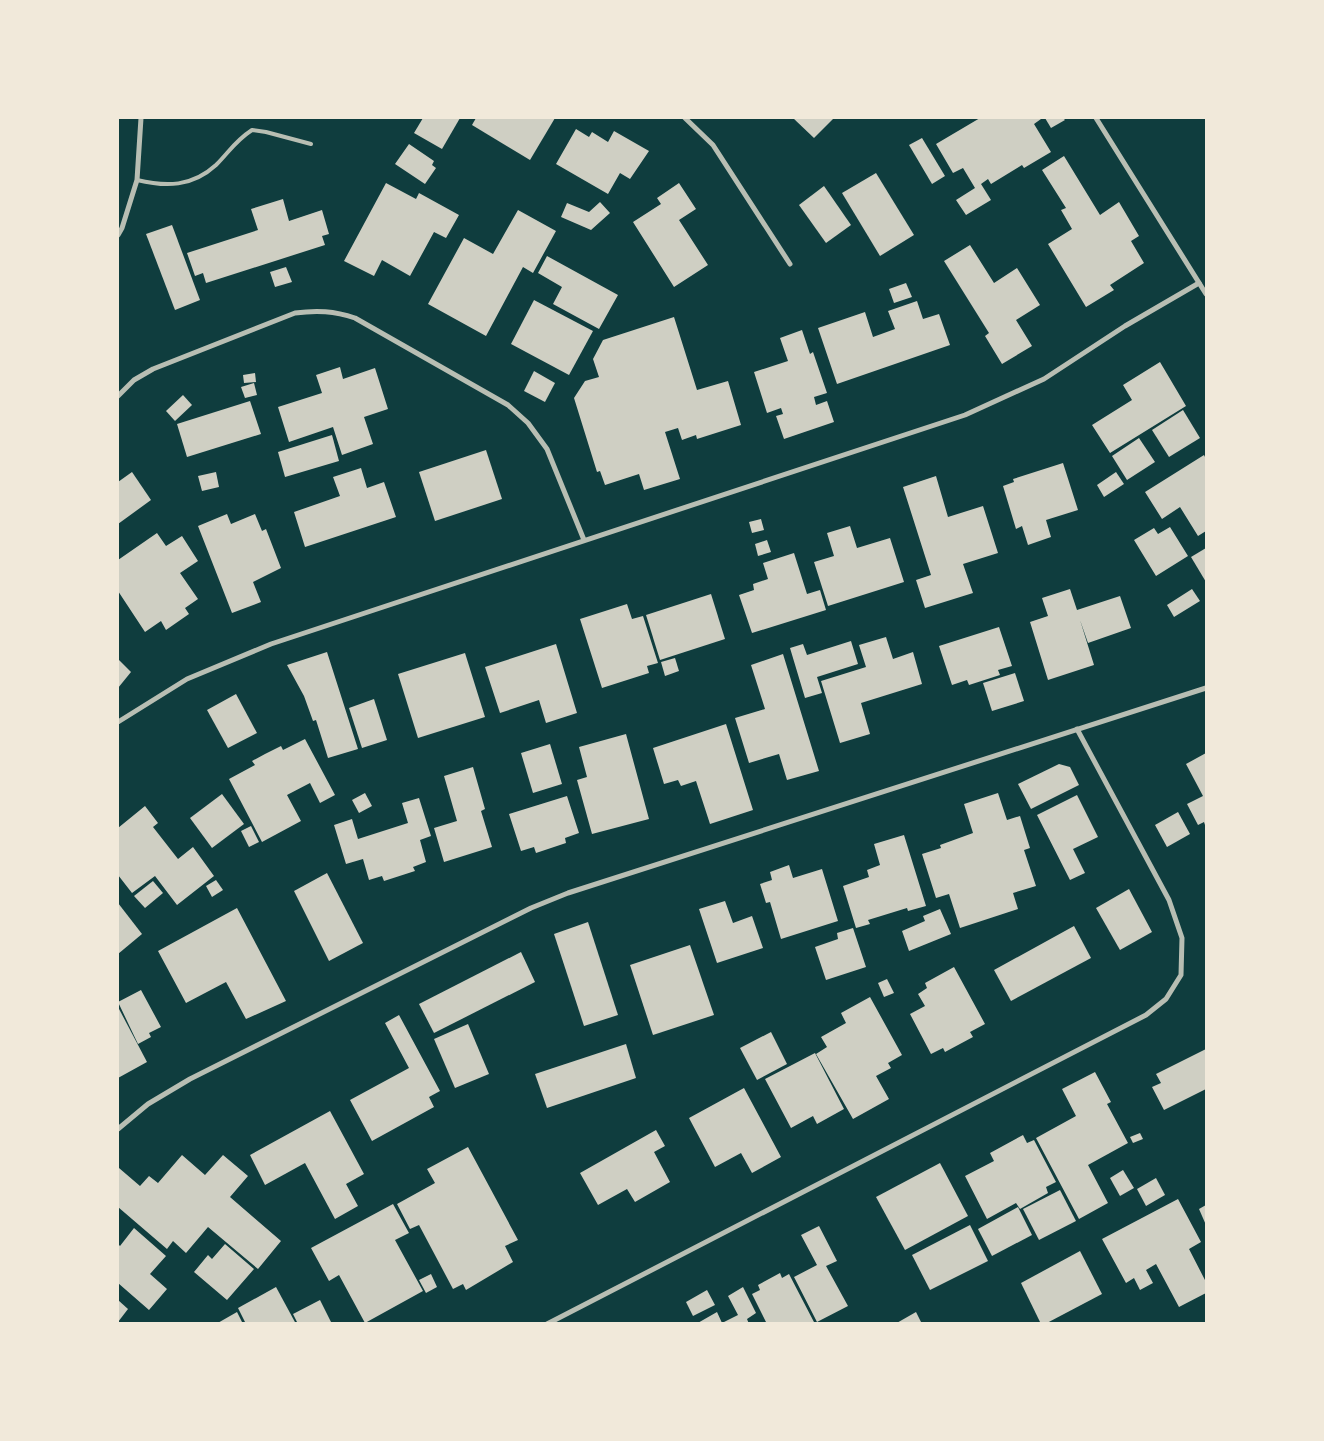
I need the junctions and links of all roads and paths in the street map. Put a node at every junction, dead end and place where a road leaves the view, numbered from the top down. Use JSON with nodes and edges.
{"nodes":[{"id":1,"x":141,"y":118,"type":"edge"},
{"id":2,"x":686,"y":118,"type":"edge"},
{"id":3,"x":1096,"y":118,"type":"edge"},
{"id":4,"x":311,"y":144,"type":"dead end"},
{"id":5,"x":137,"y":180,"type":"junction"},
{"id":6,"x":118,"y":235,"type":"edge"},
{"id":7,"x":790,"y":264,"type":"dead end"},
{"id":8,"x":1199,"y":283,"type":"junction"},
{"id":9,"x":1206,"y":294,"type":"edge"},
{"id":10,"x":118,"y":396,"type":"edge"},
{"id":11,"x":584,"y":540,"type":"junction"},
{"id":12,"x":1206,"y":688,"type":"edge"},
{"id":13,"x":118,"y":722,"type":"edge"},
{"id":14,"x":1077,"y":729,"type":"junction"},
{"id":15,"x":118,"y":1129,"type":"edge"},
{"id":16,"x":547,"y":1324,"type":"edge"}],
"edges":[{"from":1,"to":5,"type":"street"},
{"from":2,"to":7,"type":"street"},
{"from":3,"to":8,"type":"street"},
{"from":4,"to":5,"type":"lane"},
{"from":5,"to":6,"type":"street"},
{"from":8,"to":9,"type":"street"},
{"from":8,"to":11,"type":"street"},
{"from":10,"to":11,"type":"street"},
{"from":11,"to":13,"type":"street"},
{"from":12,"to":14,"type":"street"},
{"from":14,"to":15,"type":"street"},
{"from":14,"to":16,"type":"street"}]}
